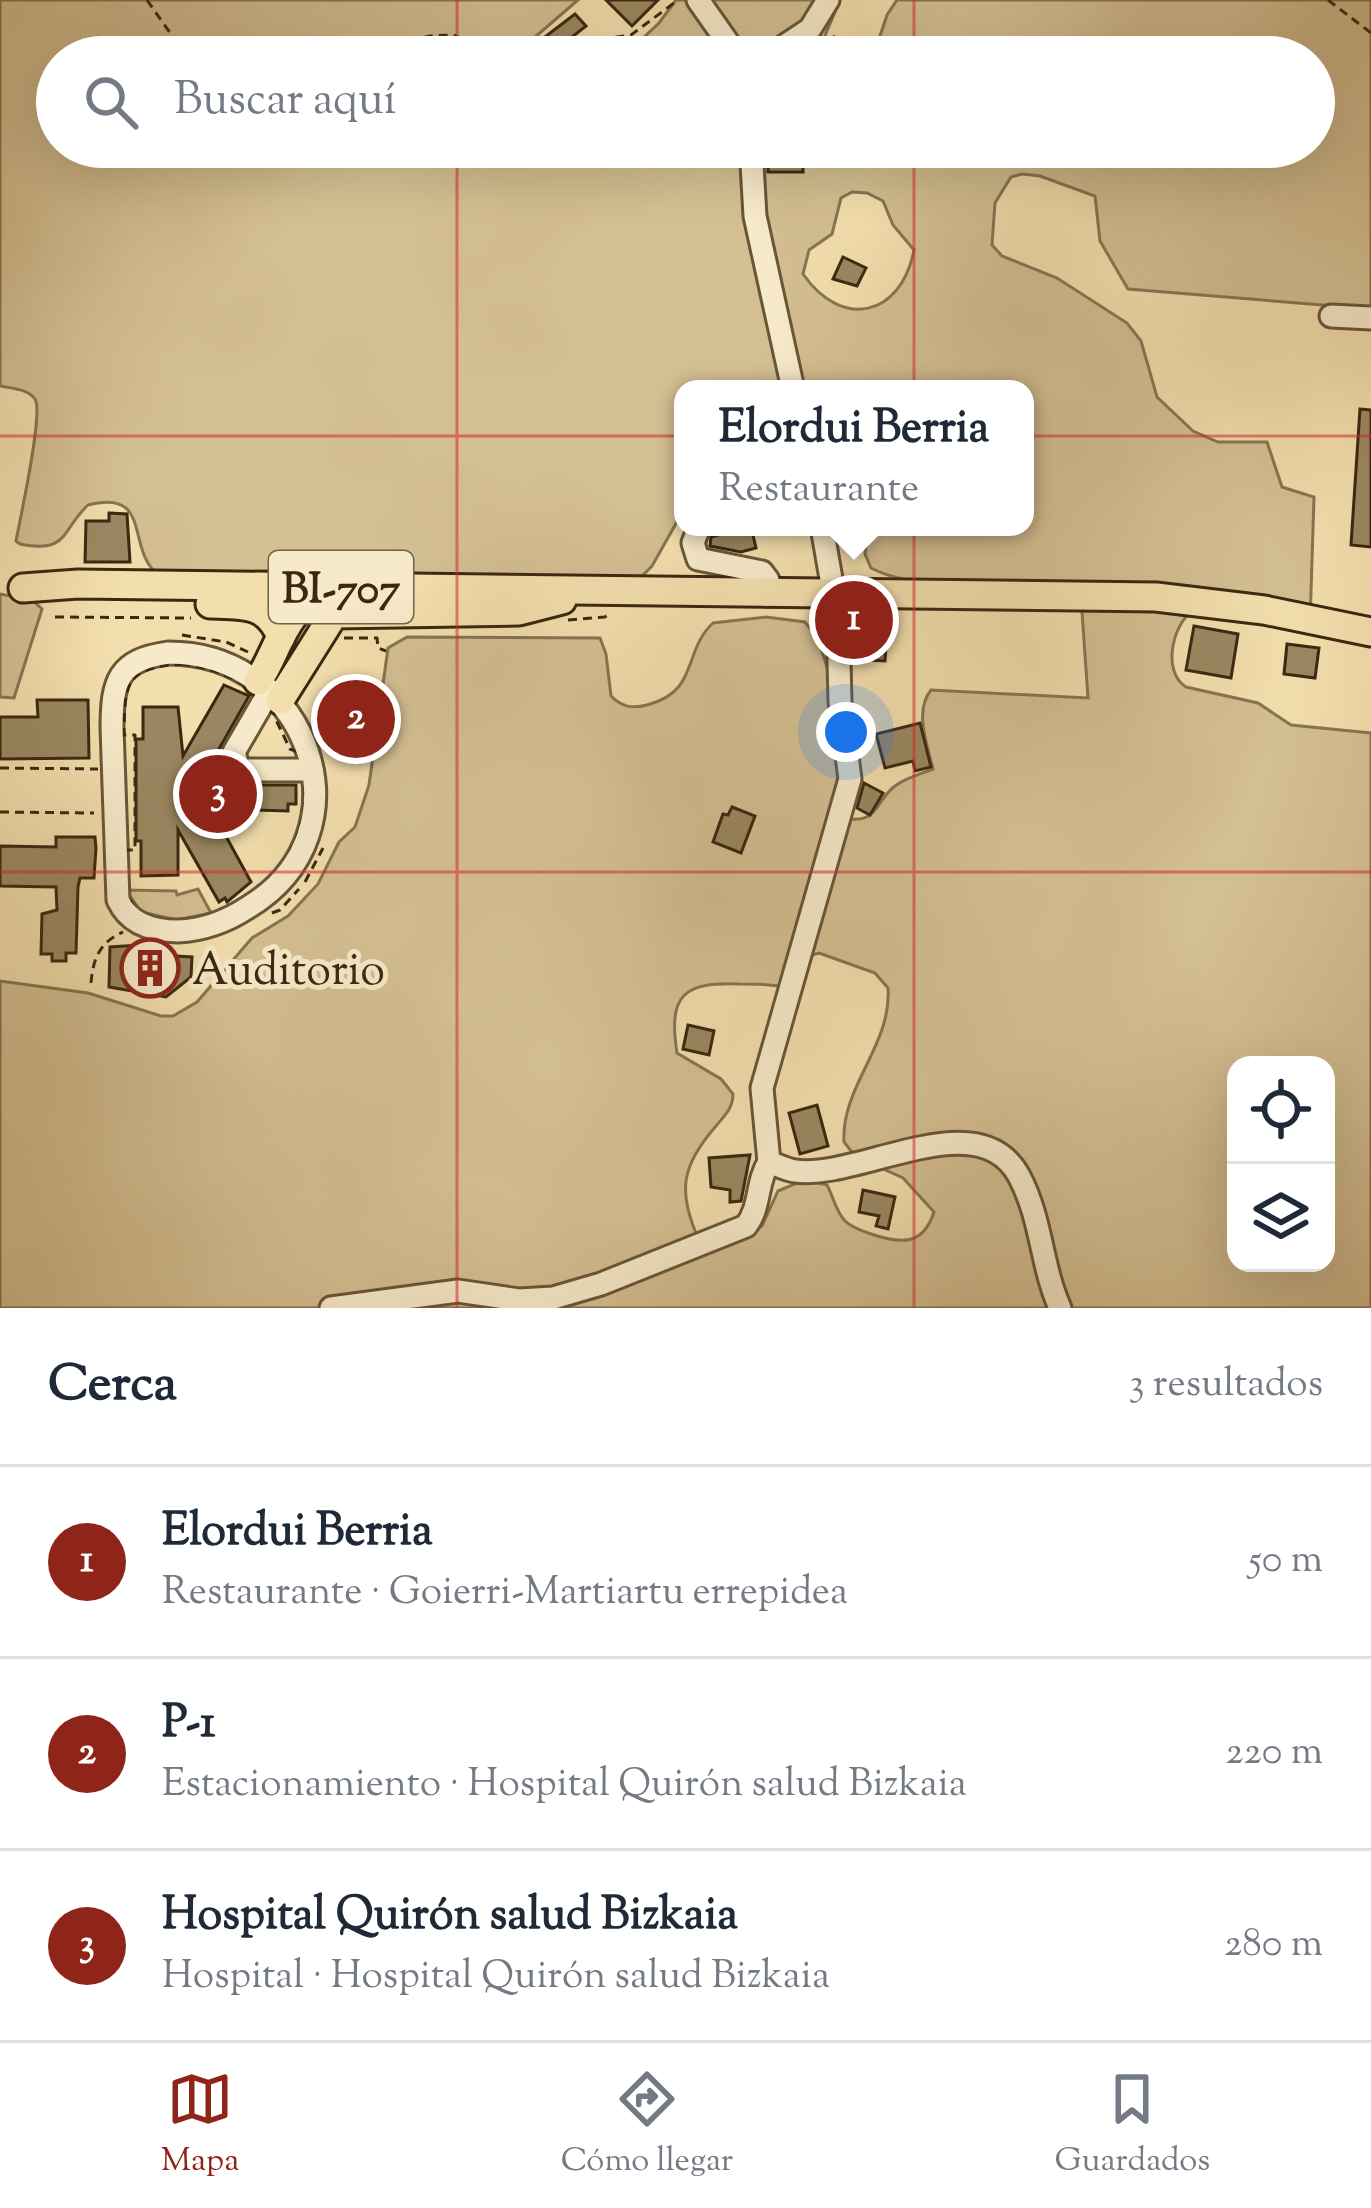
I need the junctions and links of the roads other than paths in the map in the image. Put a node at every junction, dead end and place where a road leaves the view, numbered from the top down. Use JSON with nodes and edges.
{"nodes":[{"id":1,"x":698,"y":0,"type":"edge"},
{"id":2,"x":828,"y":0,"type":"edge"},
{"id":3,"x":723,"y":36,"type":"edge"},
{"id":4,"x":800,"y":36,"type":"edge"},
{"id":5,"x":752,"y":168,"type":"edge"},
{"id":6,"x":1331,"y":316,"type":"dead end"},
{"id":7,"x":1371,"y":318,"type":"edge"},
{"id":8,"x":791,"y":380,"type":"edge"},
{"id":9,"x":696,"y":536,"type":"edge"},
{"id":10,"x":823,"y":536,"type":"edge"},
{"id":11,"x":12,"y":588,"type":"edge"},
{"id":12,"x":470,"y":589,"type":"junction"},
{"id":13,"x":80,"y":592,"type":"junction"},
{"id":14,"x":658,"y":594,"type":"junction"},
{"id":15,"x":768,"y":595,"type":"junction"},
{"id":16,"x":831,"y":595,"type":"junction"},
{"id":17,"x":562,"y":600,"type":"junction"},
{"id":18,"x":307,"y":602,"type":"junction"},
{"id":19,"x":1371,"y":632,"type":"edge"},
{"id":20,"x":278,"y":644,"type":"junction"},
{"id":21,"x":299,"y":668,"type":"junction"},
{"id":22,"x":268,"y":692,"type":"junction"},
{"id":23,"x":308,"y":770,"type":"junction"},
{"id":24,"x":769,"y":1162,"type":"junction"},
{"id":25,"x":490,"y":1303,"type":"edge"},
{"id":26,"x":331,"y":1308,"type":"edge"},
{"id":27,"x":1060,"y":1308,"type":"edge"}],
"edges":[{"from":1,"to":3,"type":"street"},
{"from":2,"to":4,"type":"street"},
{"from":5,"to":8,"type":"street"},
{"from":6,"to":7,"type":"street"},
{"from":9,"to":15,"type":"street"},
{"from":10,"to":16,"type":"street"},
{"from":11,"to":12,"type":"main road","number":"BI-707"},
{"from":11,"to":13,"type":"main road","number":"BI-707"},
{"from":12,"to":14,"type":"main road","number":"BI-707"},
{"from":12,"to":18,"type":"main road"},
{"from":13,"to":18,"type":"main road","number":"BI-707"},
{"from":13,"to":20,"type":"main road"},
{"from":14,"to":15,"type":"main road","number":"BI-707"},
{"from":14,"to":17,"type":"main road","number":"BI-707"},
{"from":15,"to":16,"type":"main road","number":"BI-707"},
{"from":16,"to":19,"type":"main road","number":"BI-707"},
{"from":16,"to":24,"type":"street"},
{"from":17,"to":18,"type":"main road","number":"BI-707"},
{"from":17,"to":21,"type":"main road"},
{"from":18,"to":20,"type":"main road"},
{"from":20,"to":21,"type":"main road"},
{"from":20,"to":22,"type":"main road"},
{"from":21,"to":22,"type":"main road"},
{"from":22,"to":23,"type":"street"},
{"from":22,"to":23,"type":"street"},
{"from":22,"to":23,"type":"street"},
{"from":24,"to":25,"type":"street"},
{"from":24,"to":27,"type":"street"},
{"from":25,"to":26,"type":"street"}]}
